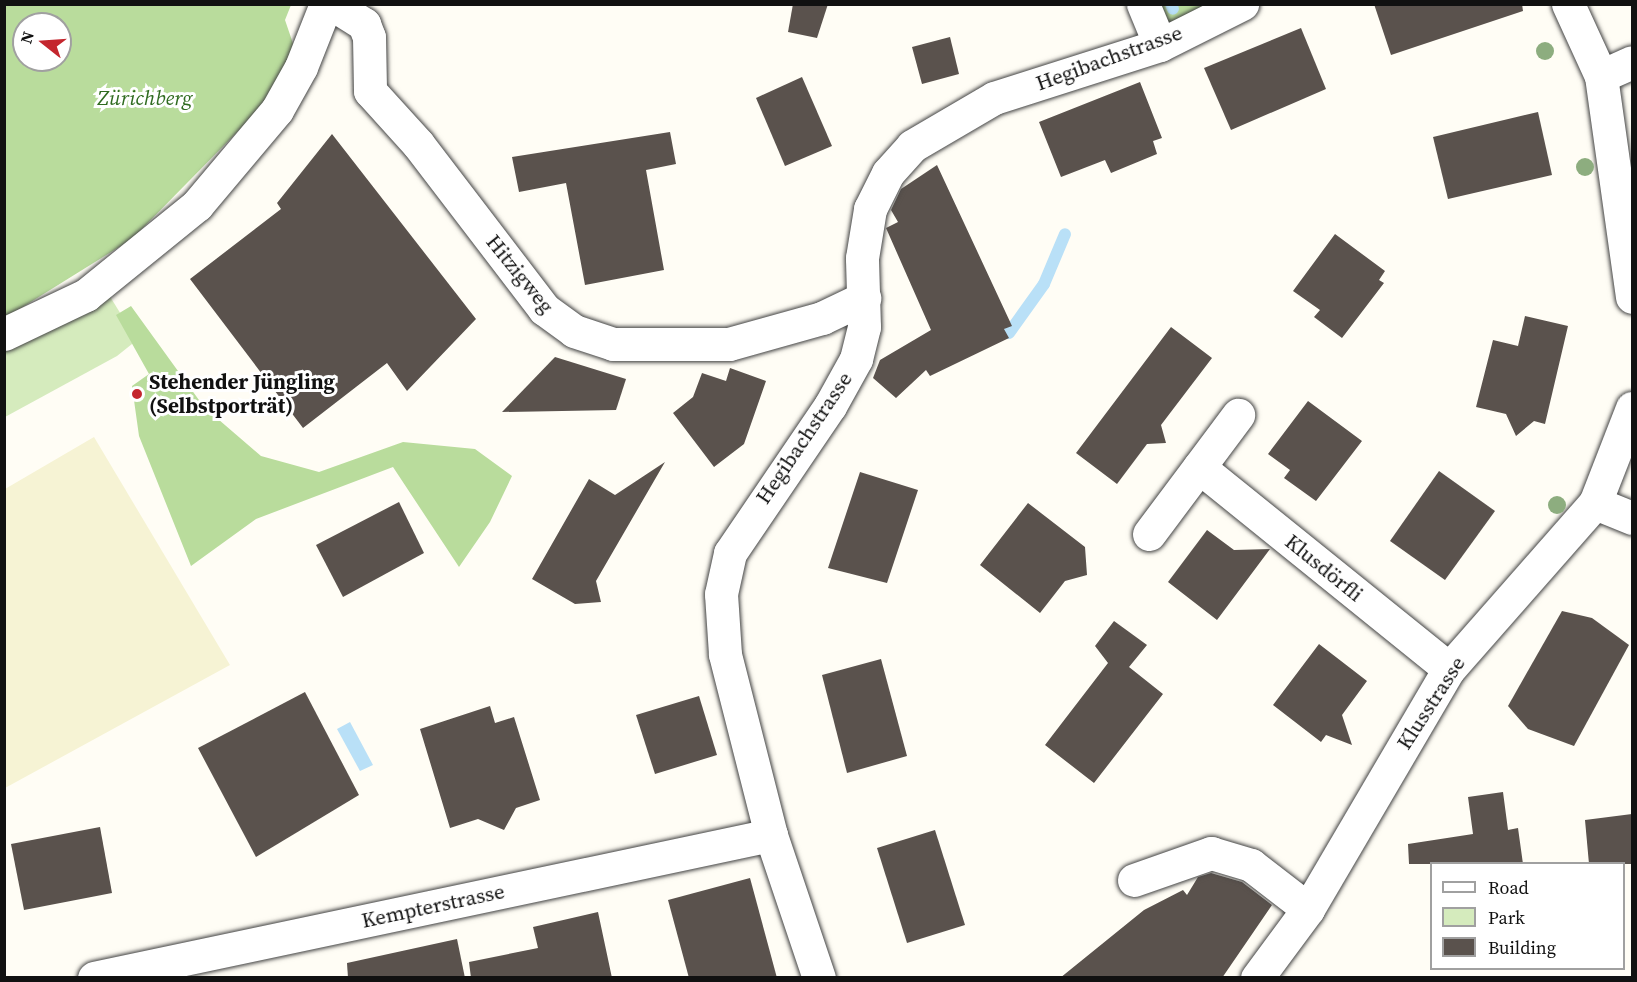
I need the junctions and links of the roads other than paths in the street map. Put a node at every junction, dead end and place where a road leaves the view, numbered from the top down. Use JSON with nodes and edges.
{"nodes":[{"id":1,"x":326,"y":4,"type":"edge"},
{"id":2,"x":332,"y":4,"type":"edge"},
{"id":3,"x":1143,"y":4,"type":"edge"},
{"id":4,"x":1242,"y":4,"type":"edge"},
{"id":5,"x":1568,"y":4,"type":"edge"},
{"id":6,"x":1160,"y":45,"type":"junction"},
{"id":7,"x":1632,"y":62,"type":"edge"},
{"id":8,"x":1601,"y":76,"type":"junction"},
{"id":9,"x":1632,"y":297,"type":"edge"},
{"id":10,"x":864,"y":298,"type":"junction"},
{"id":11,"x":4,"y":334,"type":"edge"},
{"id":12,"x":1632,"y":408,"type":"edge"},
{"id":13,"x":1238,"y":415,"type":"dead end"},
{"id":14,"x":1200,"y":467,"type":"junction"},
{"id":15,"x":1594,"y":503,"type":"junction"},
{"id":16,"x":1632,"y":518,"type":"edge"},
{"id":17,"x":1149,"y":534,"type":"dead end"},
{"id":18,"x":1449,"y":669,"type":"junction"},
{"id":19,"x":771,"y":835,"type":"junction"},
{"id":20,"x":1134,"y":880,"type":"dead end"},
{"id":21,"x":1308,"y":909,"type":"junction"},
{"id":22,"x":94,"y":978,"type":"edge"},
{"id":23,"x":819,"y":978,"type":"edge"},
{"id":24,"x":1257,"y":978,"type":"edge"}],
"edges":[{"from":1,"to":11,"type":"street"},
{"from":2,"to":10,"type":"street","name":"Hitzigweg"},
{"from":3,"to":6,"type":"street"},
{"from":4,"to":6,"type":"street","name":"Hegibachstrasse"},
{"from":5,"to":8,"type":"street"},
{"from":6,"to":10,"type":"street","name":"Hegibachstrasse"},
{"from":7,"to":8,"type":"street"},
{"from":8,"to":9,"type":"street"},
{"from":10,"to":19,"type":"street","name":"Hegibachstrasse"},
{"from":12,"to":15,"type":"street","name":"Klusstrasse"},
{"from":13,"to":14,"type":"street"},
{"from":14,"to":17,"type":"street"},
{"from":14,"to":18,"type":"street","name":"Klusdörfli"},
{"from":15,"to":16,"type":"street"},
{"from":15,"to":18,"type":"street","name":"Klusstrasse"},
{"from":18,"to":21,"type":"street","name":"Klusstrasse"},
{"from":19,"to":22,"type":"street","name":"Kempterstrasse"},
{"from":19,"to":23,"type":"street","name":"Hegibachstrasse"},
{"from":20,"to":21,"type":"street"},
{"from":21,"to":24,"type":"street","name":"Klusstrasse"}]}
